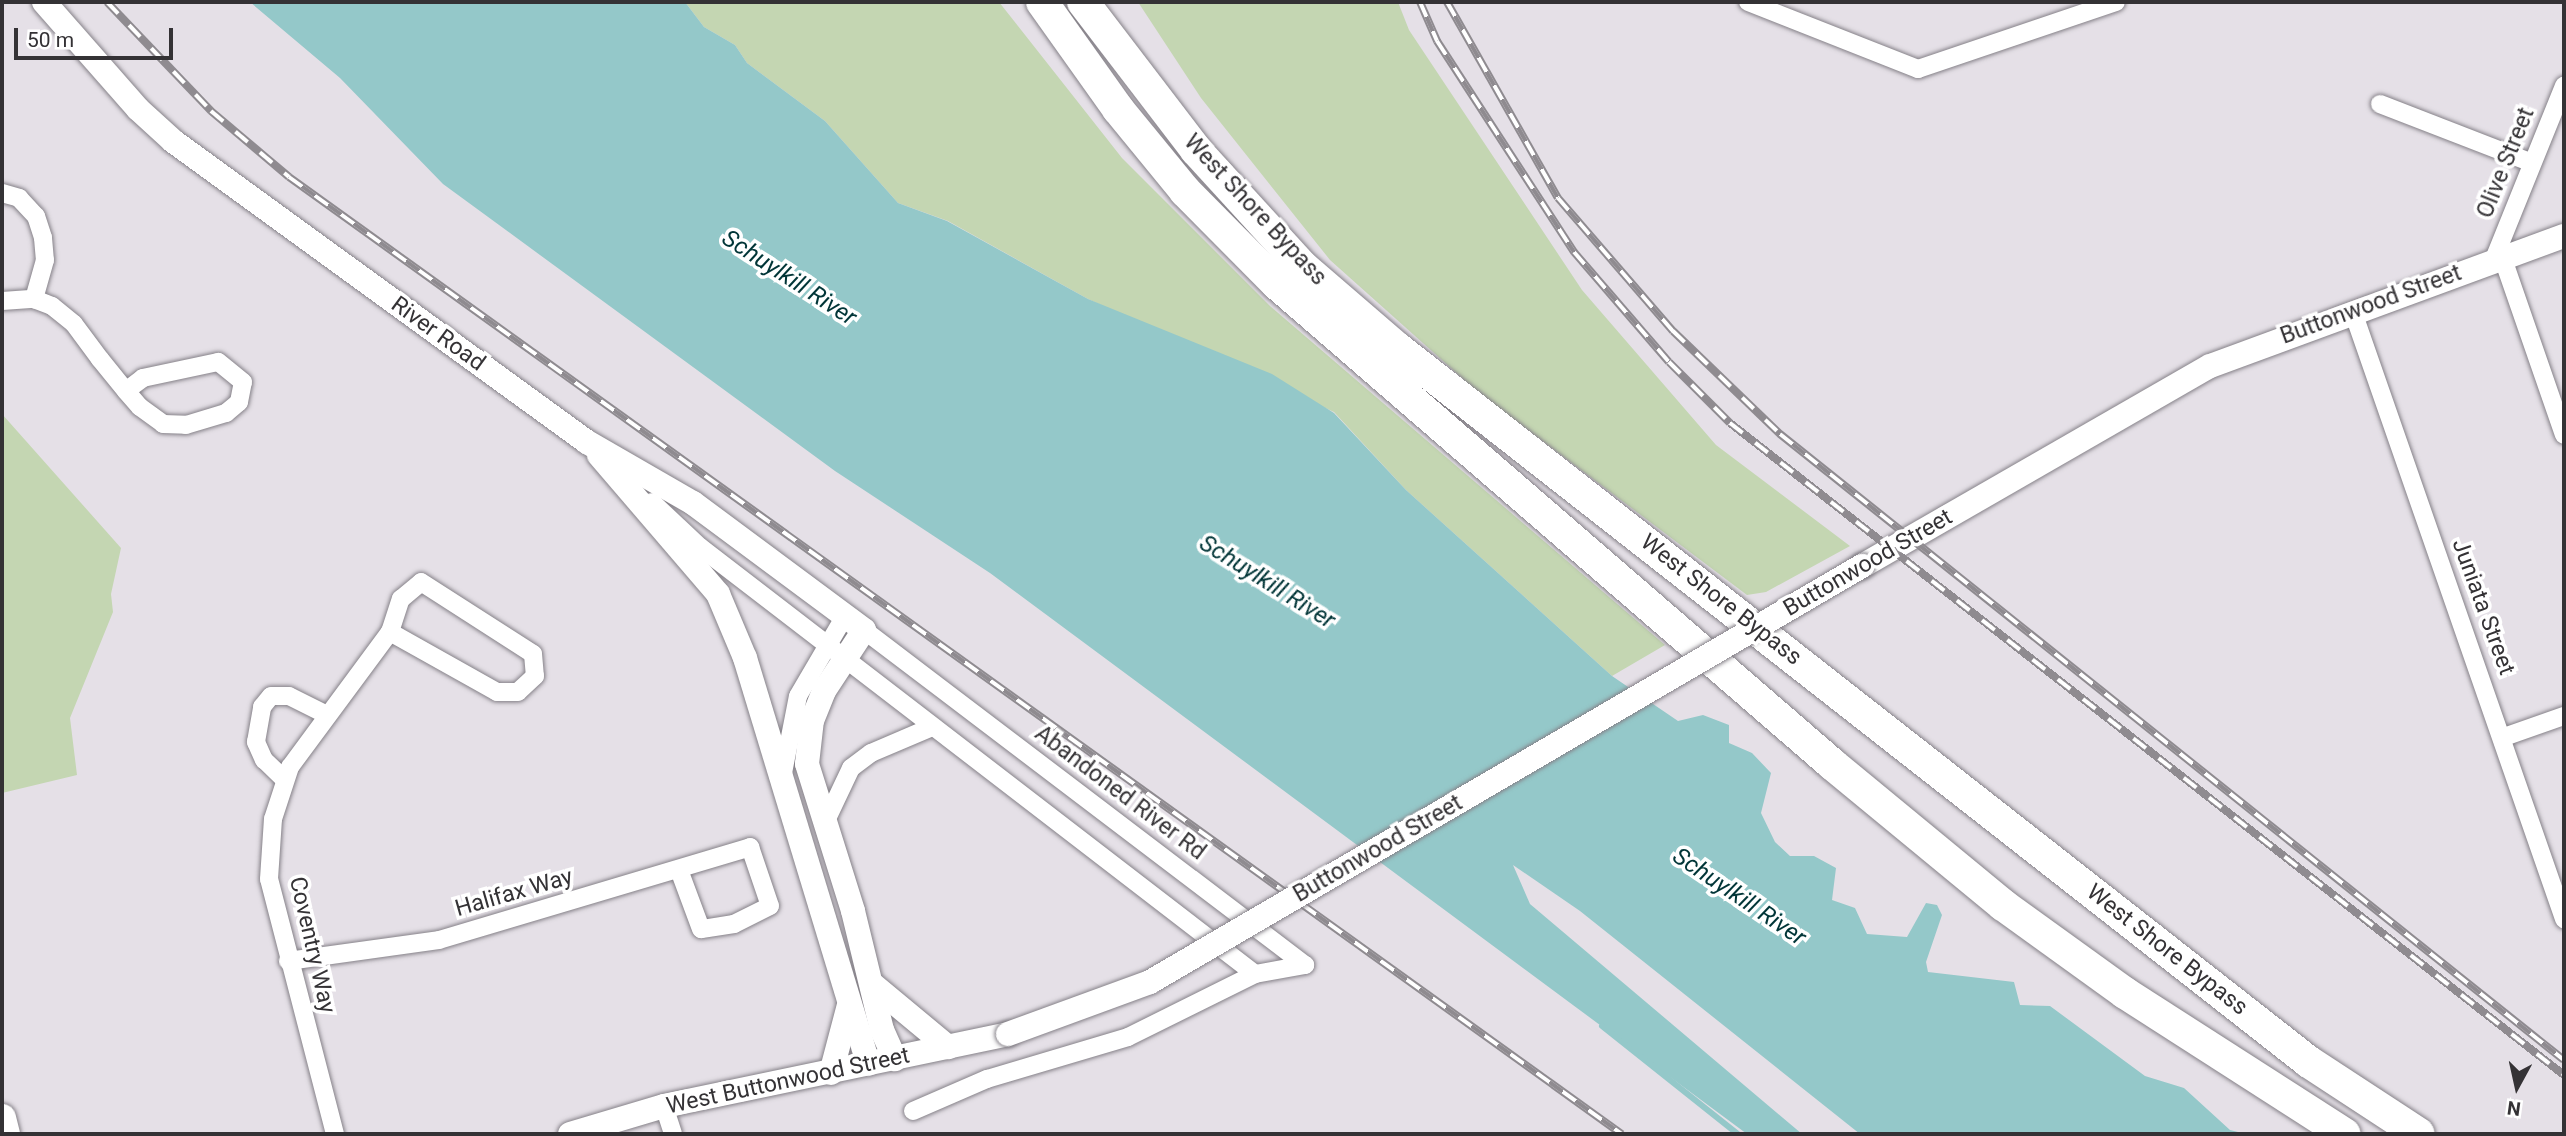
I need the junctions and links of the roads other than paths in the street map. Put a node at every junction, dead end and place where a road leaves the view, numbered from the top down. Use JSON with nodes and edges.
{"nodes":[{"id":1,"x":44,"y":2,"type":"edge"},
{"id":2,"x":1021,"y":2,"type":"edge"},
{"id":3,"x":1042,"y":2,"type":"edge"},
{"id":4,"x":1083,"y":2,"type":"edge"},
{"id":5,"x":1748,"y":2,"type":"edge"},
{"id":6,"x":2116,"y":2,"type":"edge"},
{"id":7,"x":2564,"y":86,"type":"edge"},
{"id":8,"x":1107,"y":94,"type":"junction"},
{"id":9,"x":2380,"y":104,"type":"dead end"},
{"id":10,"x":2532,"y":163,"type":"junction"},
{"id":11,"x":2,"y":193,"type":"edge"},
{"id":12,"x":2564,"y":236,"type":"edge"},
{"id":13,"x":2498,"y":258,"type":"junction"},
{"id":14,"x":34,"y":299,"type":"junction"},
{"id":15,"x":2,"y":301,"type":"edge"},
{"id":16,"x":2353,"y":312,"type":"junction"},
{"id":17,"x":126,"y":391,"type":"junction"},
{"id":18,"x":2564,"y":435,"type":"edge"},
{"id":19,"x":587,"y":442,"type":"junction"},
{"id":20,"x":854,"y":623,"type":"junction"},
{"id":21,"x":390,"y":632,"type":"junction"},
{"id":22,"x":835,"y":652,"type":"junction"},
{"id":23,"x":327,"y":715,"type":"junction"},
{"id":24,"x":2564,"y":716,"type":"edge"},
{"id":25,"x":932,"y":727,"type":"junction"},
{"id":26,"x":2504,"y":737,"type":"junction"},
{"id":27,"x":782,"y":776,"type":"junction"},
{"id":28,"x":285,"y":780,"type":"junction"},
{"id":29,"x":825,"y":823,"type":"junction"},
{"id":30,"x":679,"y":870,"type":"junction"},
{"id":31,"x":2564,"y":919,"type":"edge"},
{"id":32,"x":288,"y":961,"type":"junction"},
{"id":33,"x":1255,"y":974,"type":"junction"},
{"id":34,"x":872,"y":985,"type":"junction"},
{"id":35,"x":849,"y":1001,"type":"junction"},
{"id":36,"x":1008,"y":1034,"type":"joint"},
{"id":37,"x":948,"y":1048,"type":"junction"},
{"id":38,"x":895,"y":1059,"type":"junction"},
{"id":39,"x":868,"y":1064,"type":"junction"},
{"id":40,"x":831,"y":1073,"type":"junction"},
{"id":41,"x":664,"y":1106,"type":"junction"},
{"id":42,"x":913,"y":1111,"type":"dead end"},
{"id":43,"x":2,"y":1118,"type":"edge"},
{"id":44,"x":6,"y":1134,"type":"edge"},
{"id":45,"x":335,"y":1134,"type":"edge"},
{"id":46,"x":570,"y":1134,"type":"edge"},
{"id":47,"x":673,"y":1134,"type":"edge"},
{"id":48,"x":2345,"y":1134,"type":"edge"},
{"id":49,"x":2419,"y":1134,"type":"edge"}],
"edges":[{"from":1,"to":19,"type":"street","name":"River Road"},
{"from":2,"to":8,"type":"highway"},
{"from":3,"to":8,"type":"highway","name":"West Shore Bypass"},
{"from":4,"to":49,"type":"highway","name":"West Shore Bypass"},
{"from":5,"to":6,"type":"street"},
{"from":7,"to":10,"type":"street","name":"Olive Street"},
{"from":8,"to":48,"type":"highway","name":"West Shore Bypass"},
{"from":9,"to":10,"type":"street"},
{"from":10,"to":13,"type":"street","name":"Olive Street"},
{"from":11,"to":14,"type":"street"},
{"from":12,"to":13,"type":"street","name":"Buttonwood Street"},
{"from":13,"to":16,"type":"street","name":"Buttonwood Street"},
{"from":13,"to":18,"type":"street"},
{"from":14,"to":15,"type":"street"},
{"from":14,"to":17,"type":"street"},
{"from":16,"to":26,"type":"street","name":"Juniata Street"},
{"from":16,"to":36,"type":"street","name":"Buttonwood Street","bridge":true},
{"from":17,"to":17,"type":"street"},
{"from":19,"to":20,"type":"street","name":"River Road"},
{"from":19,"to":22,"type":"street"},
{"from":19,"to":27,"type":"street"},
{"from":20,"to":22,"type":"street"},
{"from":20,"to":33,"type":"street","name":"Abandoned River Rd"},
{"from":21,"to":21,"type":"street","name":"Coventry Way"},
{"from":21,"to":23,"type":"street","name":"Coventry Way"},
{"from":22,"to":25,"type":"street"},
{"from":22,"to":27,"type":"street"},
{"from":22,"to":29,"type":"street"},
{"from":23,"to":28,"type":"street","name":"Coventry Way"},
{"from":23,"to":28,"type":"street"},
{"from":24,"to":26,"type":"street"},
{"from":25,"to":29,"type":"street"},
{"from":25,"to":33,"type":"street"},
{"from":26,"to":31,"type":"street","name":"Juniata Street"},
{"from":27,"to":35,"type":"street"},
{"from":28,"to":32,"type":"street","name":"Coventry Way"},
{"from":29,"to":34,"type":"street"},
{"from":30,"to":30,"type":"street","name":"Halifax Way"},
{"from":30,"to":32,"type":"street","name":"Halifax Way"},
{"from":32,"to":45,"type":"street","name":"Coventry Way"},
{"from":33,"to":42,"type":"street","name":"Abandoned River Rd"},
{"from":34,"to":37,"type":"street"},
{"from":34,"to":38,"type":"street"},
{"from":35,"to":39,"type":"street"},
{"from":35,"to":40,"type":"street"},
{"from":36,"to":37,"type":"street","name":"West Buttonwood Street"},
{"from":37,"to":38,"type":"street","name":"West Buttonwood Street"},
{"from":38,"to":39,"type":"street","name":"West Buttonwood Street"},
{"from":39,"to":40,"type":"street","name":"West Buttonwood Street"},
{"from":40,"to":41,"type":"street","name":"West Buttonwood Street"},
{"from":41,"to":46,"type":"street","name":"West Buttonwood Street"},
{"from":41,"to":47,"type":"street"},
{"from":43,"to":44,"type":"main road"}]}
